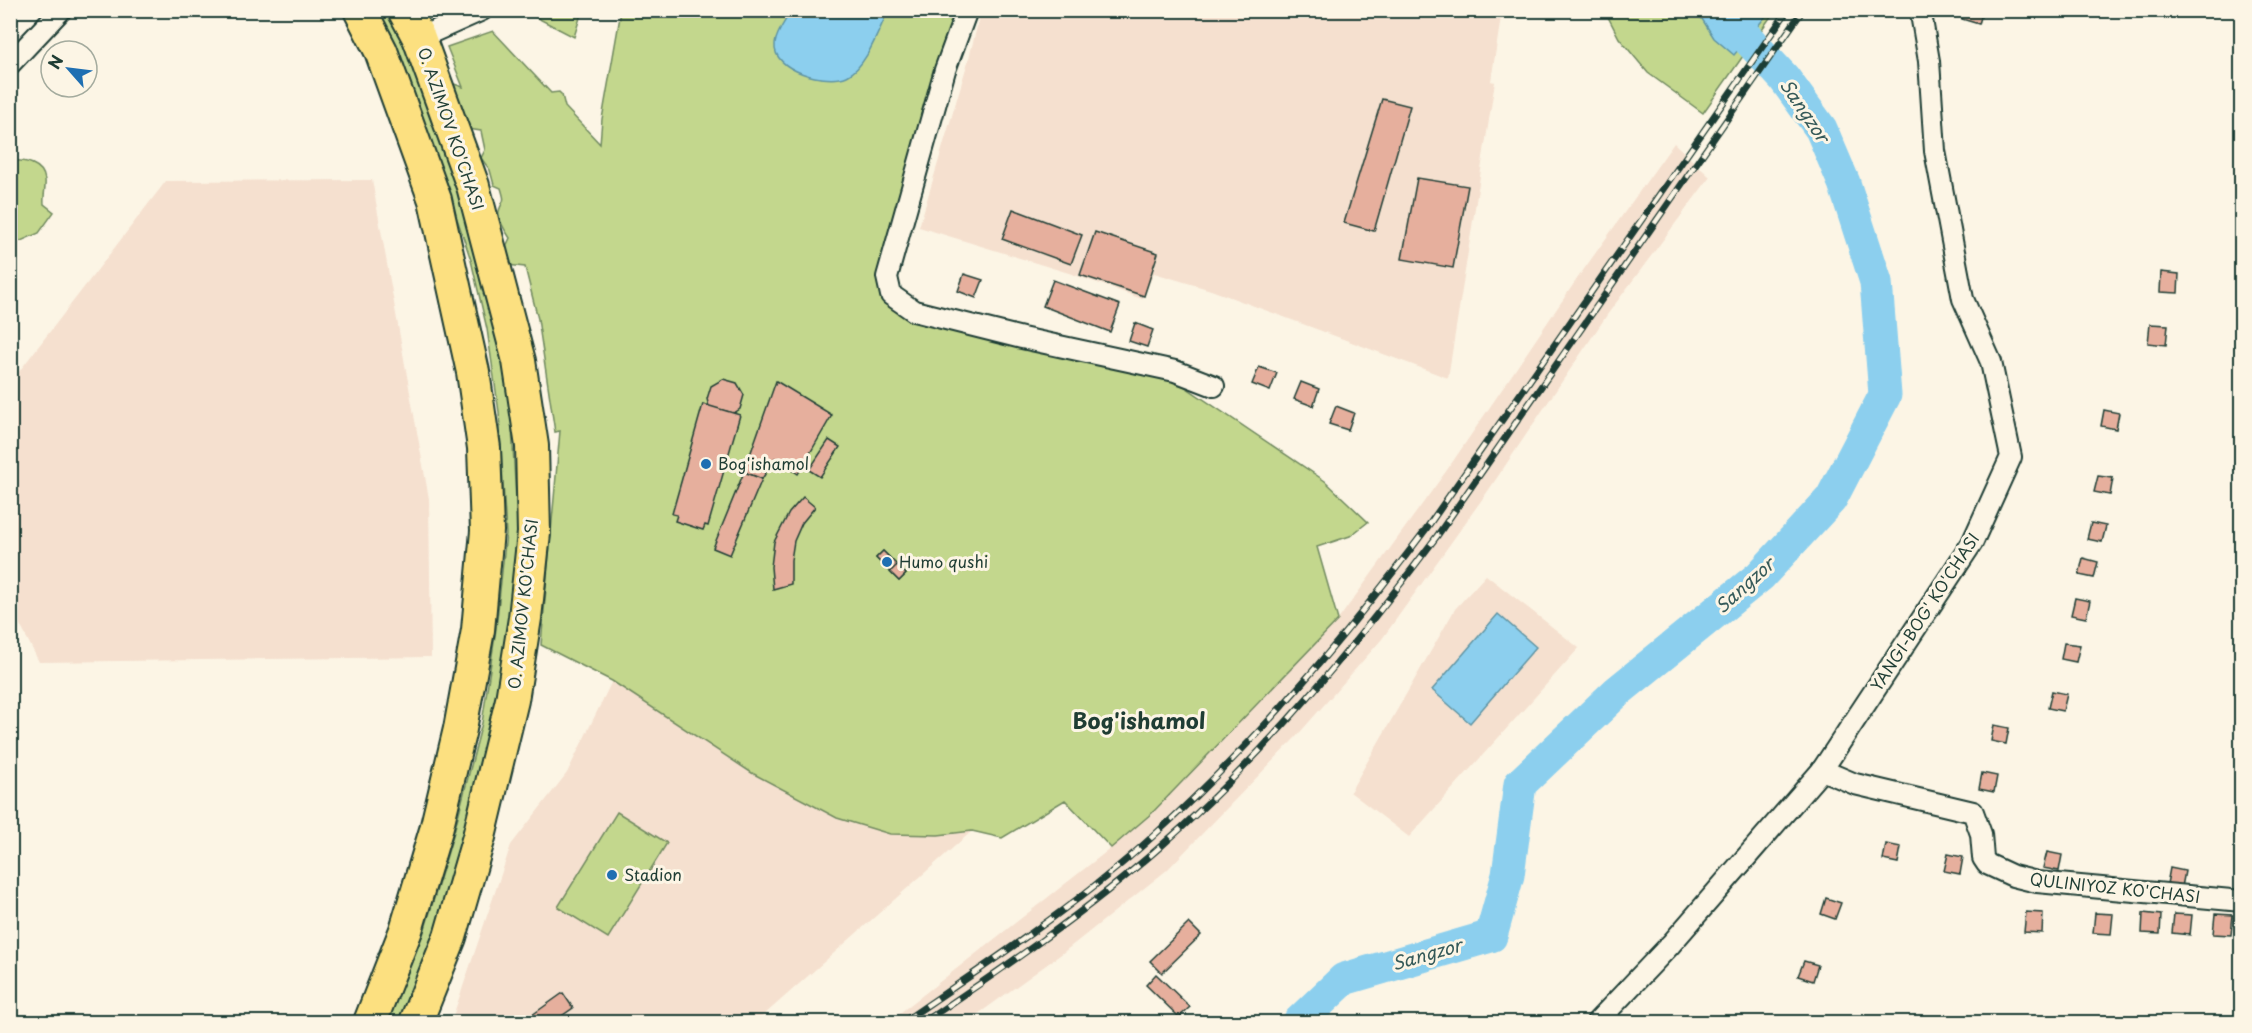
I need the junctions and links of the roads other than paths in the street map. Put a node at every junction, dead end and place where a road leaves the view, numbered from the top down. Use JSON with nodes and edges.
{"nodes":[{"id":1,"x":61,"y":10,"type":"edge"},
{"id":2,"x":360,"y":10,"type":"edge"},
{"id":3,"x":404,"y":10,"type":"edge"},
{"id":4,"x":482,"y":10,"type":"edge"},
{"id":5,"x":967,"y":10,"type":"edge"},
{"id":6,"x":1924,"y":10,"type":"edge"},
{"id":7,"x":419,"y":38,"type":"junction"},
{"id":8,"x":10,"y":64,"type":"edge"},
{"id":9,"x":1214,"y":386,"type":"dead end"},
{"id":10,"x":1822,"y":770,"type":"junction"},
{"id":11,"x":2241,"y":902,"type":"edge"},
{"id":12,"x":370,"y":1023,"type":"edge"},
{"id":13,"x":416,"y":1023,"type":"edge"},
{"id":14,"x":1597,"y":1023,"type":"edge"}],
"edges":[{"from":1,"to":8,"type":"street"},
{"from":2,"to":12,"type":"main road"},
{"from":3,"to":7,"type":"main road","name":"O. AZIMOV KO'CHASI"},
{"from":4,"to":7,"type":"street"},
{"from":5,"to":9,"type":"street"},
{"from":6,"to":10,"type":"street","name":"YANGI-BOG' KO'CHASI"},
{"from":7,"to":13,"type":"main road","name":"O. AZIMOV KO'CHASI"},
{"from":10,"to":11,"type":"street","name":"QULINIYOZ KO'CHASI"},
{"from":10,"to":14,"type":"street","name":"YANGI-BOG' KO'CHASI"}]}
